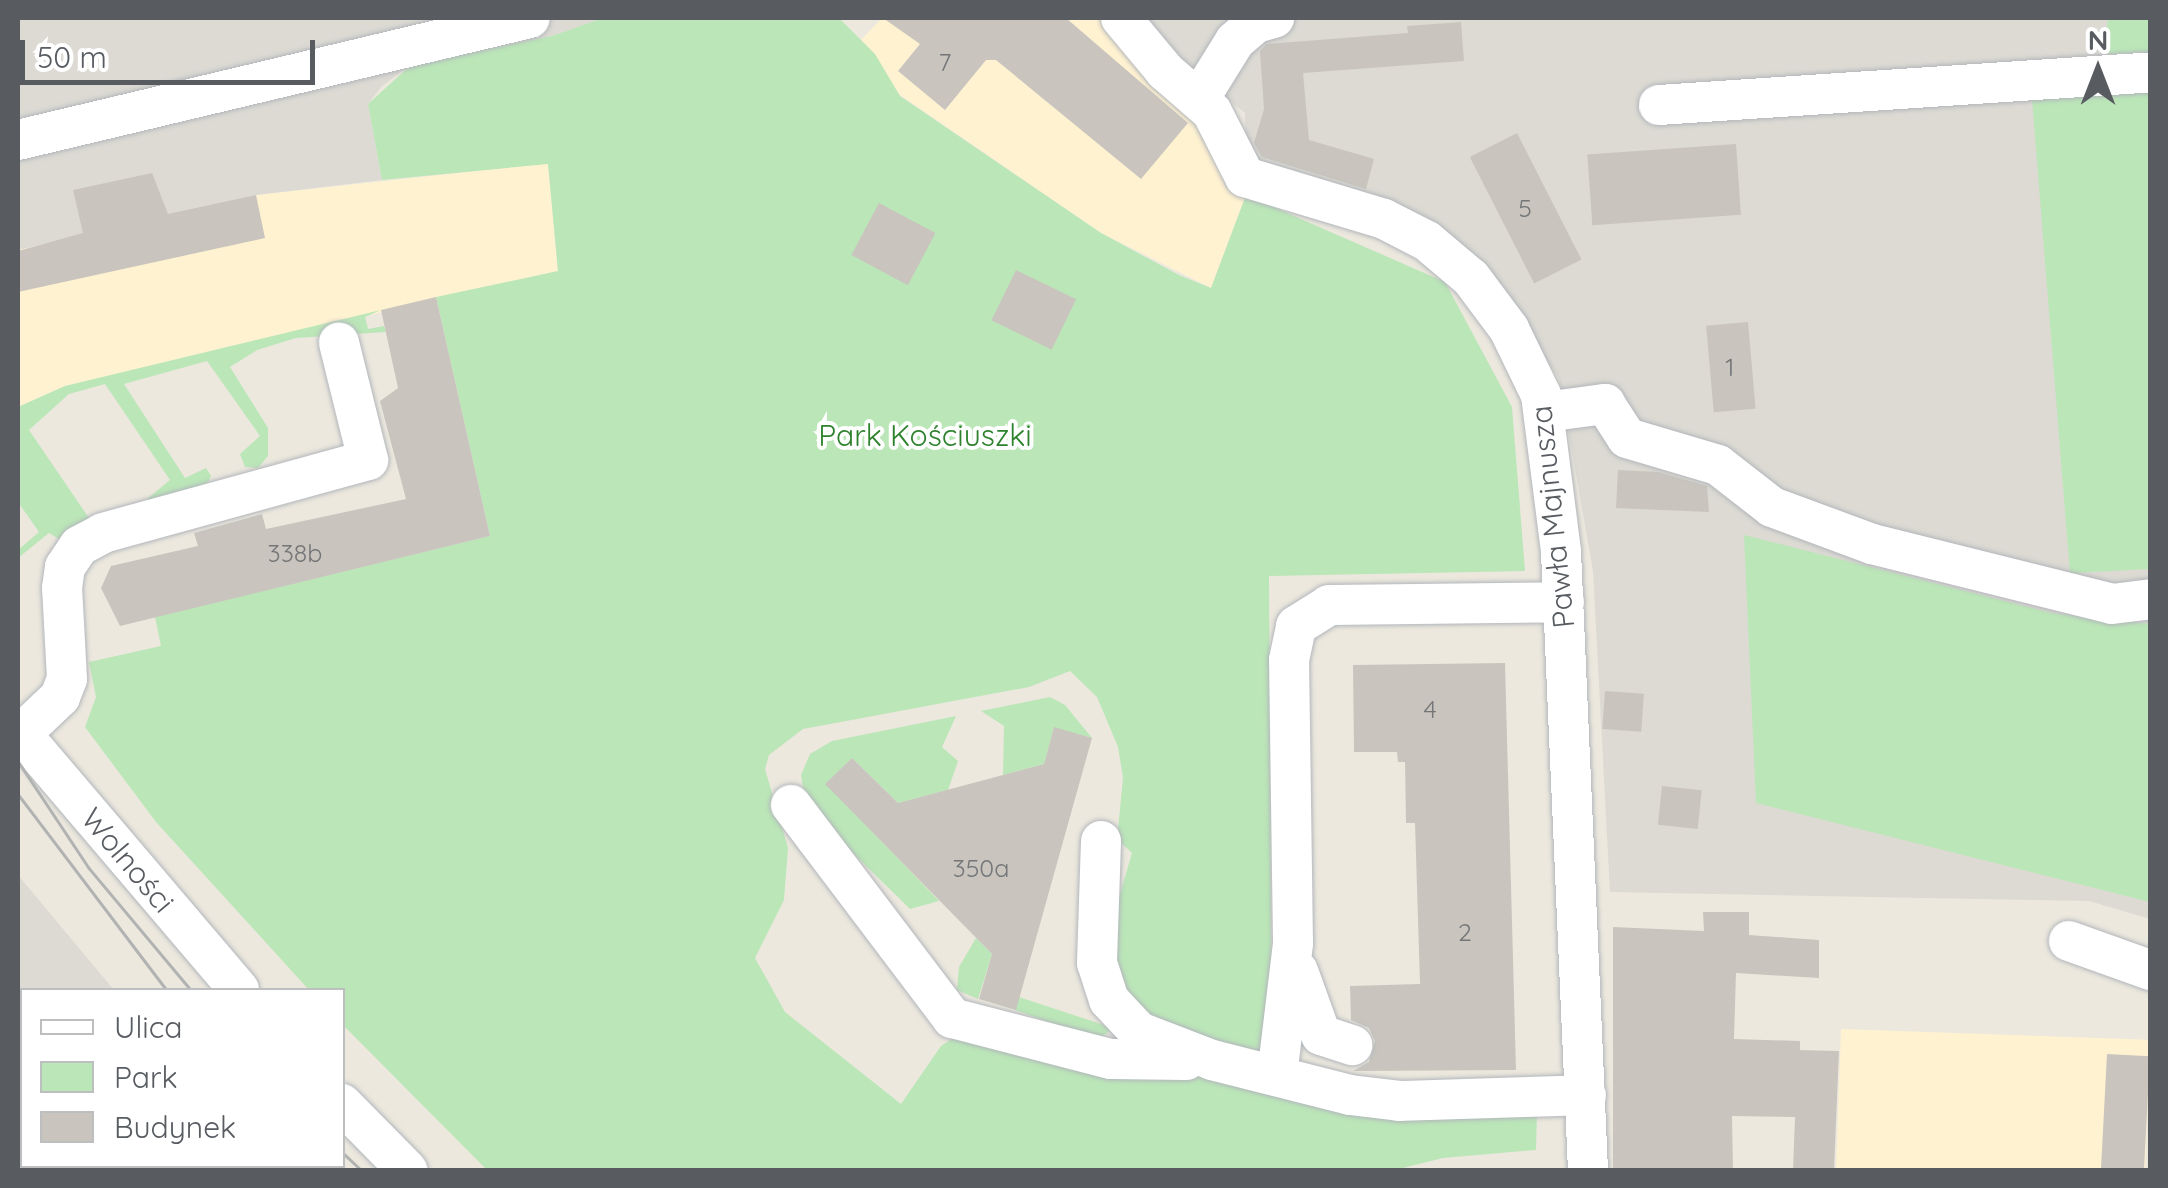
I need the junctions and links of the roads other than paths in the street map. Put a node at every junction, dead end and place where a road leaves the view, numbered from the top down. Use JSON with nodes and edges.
{"nodes":[{"id":1,"x":530,"y":18,"type":"edge"},
{"id":2,"x":1121,"y":18,"type":"edge"},
{"id":3,"x":1274,"y":18,"type":"edge"},
{"id":4,"x":2150,"y":72,"type":"edge"},
{"id":5,"x":1199,"y":100,"type":"junction"},
{"id":6,"x":1659,"y":105,"type":"dead end"},
{"id":7,"x":18,"y":140,"type":"edge"},
{"id":8,"x":339,"y":342,"type":"dead end"},
{"id":9,"x":1545,"y":412,"type":"junction"},
{"id":10,"x":2150,"y":599,"type":"edge"},
{"id":11,"x":1564,"y":602,"type":"junction"},
{"id":12,"x":19,"y":732,"type":"edge"},
{"id":13,"x":791,"y":805,"type":"dead end"},
{"id":14,"x":1101,"y":840,"type":"dead end"},
{"id":15,"x":2069,"y":940,"type":"dead end"},
{"id":16,"x":1293,"y":942,"type":"junction"},
{"id":17,"x":2150,"y":970,"type":"edge"},
{"id":18,"x":237,"y":988,"type":"edge"},
{"id":19,"x":1352,"y":1045,"type":"dead end"},
{"id":20,"x":1212,"y":1060,"type":"junction"},
{"id":21,"x":1277,"y":1076,"type":"junction"},
{"id":22,"x":1586,"y":1096,"type":"junction"},
{"id":23,"x":345,"y":1107,"type":"edge"},
{"id":24,"x":406,"y":1170,"type":"edge"},
{"id":25,"x":1588,"y":1170,"type":"edge"}],
"edges":[{"from":1,"to":7,"type":"street"},
{"from":2,"to":5,"type":"street","name":"Pawła Majnusza"},
{"from":3,"to":5,"type":"street"},
{"from":4,"to":6,"type":"street"},
{"from":5,"to":9,"type":"street","name":"Pawła Majnusza"},
{"from":8,"to":12,"type":"street"},
{"from":9,"to":10,"type":"street"},
{"from":9,"to":11,"type":"street","name":"Pawła Majnusza"},
{"from":11,"to":16,"type":"street"},
{"from":11,"to":22,"type":"street","name":"Pawła Majnusza"},
{"from":12,"to":18,"type":"street","name":"Wolności"},
{"from":13,"to":20,"type":"street"},
{"from":14,"to":20,"type":"street"},
{"from":15,"to":17,"type":"street"},
{"from":16,"to":19,"type":"street"},
{"from":16,"to":21,"type":"street"},
{"from":20,"to":21,"type":"street"},
{"from":21,"to":22,"type":"street"},
{"from":22,"to":25,"type":"street","name":"Pawła Majnusza"},
{"from":23,"to":24,"type":"street"}]}
